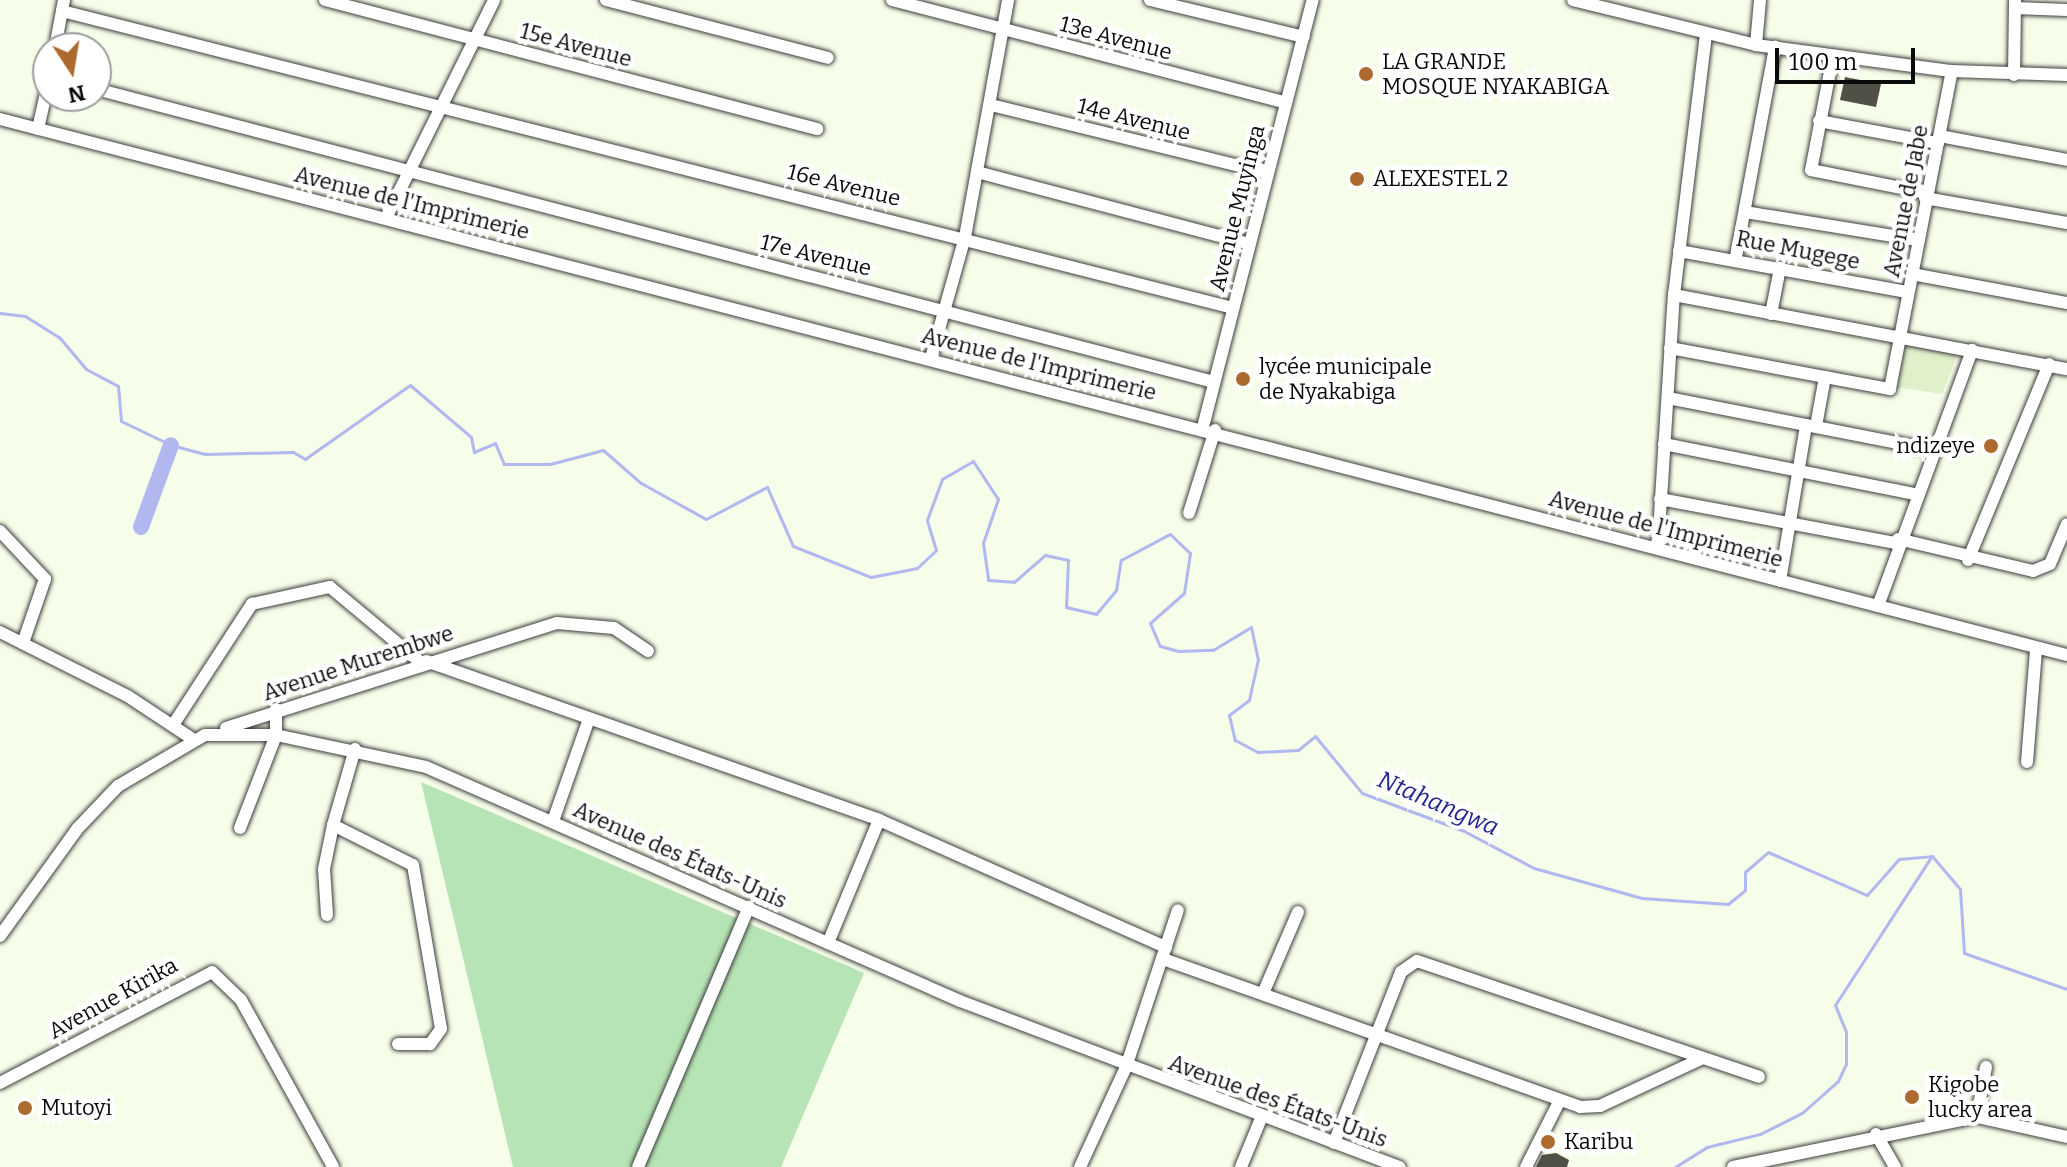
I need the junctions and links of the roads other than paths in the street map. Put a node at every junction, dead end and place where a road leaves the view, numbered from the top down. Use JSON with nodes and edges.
{"nodes":[{"id":1,"x":325,"y":0,"type":"edge"},
{"id":2,"x":494,"y":0,"type":"edge"},
{"id":3,"x":606,"y":0,"type":"edge"},
{"id":4,"x":892,"y":0,"type":"edge"},
{"id":5,"x":1008,"y":0,"type":"edge"},
{"id":6,"x":1150,"y":0,"type":"edge"},
{"id":7,"x":1313,"y":0,"type":"edge"},
{"id":8,"x":1573,"y":0,"type":"edge"},
{"id":9,"x":1760,"y":0,"type":"edge"},
{"id":10,"x":2015,"y":4,"type":"edge"},
{"id":11,"x":63,"y":5,"type":"edge"},
{"id":12,"x":2067,"y":10,"type":"edge"},
{"id":13,"x":1003,"y":28,"type":"junction"},
{"id":14,"x":58,"y":32,"type":"edge"},
{"id":15,"x":1706,"y":35,"type":"junction"},
{"id":16,"x":1304,"y":37,"type":"junction"},
{"id":17,"x":475,"y":39,"type":"junction"},
{"id":18,"x":1756,"y":45,"type":"junction"},
{"id":19,"x":1775,"y":47,"type":"junction"},
{"id":20,"x":1833,"y":56,"type":"junction"},
{"id":21,"x":828,"y":58,"type":"dead end"},
{"id":22,"x":1952,"y":71,"type":"junction"},
{"id":23,"x":2014,"y":75,"type":"junction"},
{"id":24,"x":2067,"y":75,"type":"edge"},
{"id":25,"x":112,"y":93,"type":"edge"},
{"id":26,"x":444,"y":102,"type":"junction"},
{"id":27,"x":1284,"y":102,"type":"junction"},
{"id":28,"x":991,"y":105,"type":"junction"},
{"id":29,"x":42,"y":112,"type":"edge"},
{"id":30,"x":0,"y":119,"type":"edge"},
{"id":31,"x":1819,"y":121,"type":"junction"},
{"id":32,"x":38,"y":129,"type":"junction"},
{"id":33,"x":817,"y":129,"type":"dead end"},
{"id":34,"x":1939,"y":139,"type":"junction"},
{"id":35,"x":2067,"y":160,"type":"edge"},
{"id":36,"x":408,"y":169,"type":"junction"},
{"id":37,"x":977,"y":172,"type":"junction"},
{"id":38,"x":1267,"y":173,"type":"junction"},
{"id":39,"x":1926,"y":195,"type":"junction"},
{"id":40,"x":1745,"y":212,"type":"junction"},
{"id":41,"x":386,"y":218,"type":"junction"},
{"id":42,"x":2067,"y":223,"type":"edge"},
{"id":43,"x":965,"y":237,"type":"junction"},
{"id":44,"x":1918,"y":240,"type":"junction"},
{"id":45,"x":1249,"y":244,"type":"junction"},
{"id":46,"x":1679,"y":251,"type":"junction"},
{"id":47,"x":1736,"y":256,"type":"junction"},
{"id":48,"x":1780,"y":268,"type":"junction"},
{"id":49,"x":1912,"y":274,"type":"junction"},
{"id":50,"x":1908,"y":292,"type":"junction"},
{"id":51,"x":1674,"y":295,"type":"junction"},
{"id":52,"x":2067,"y":303,"type":"edge"},
{"id":53,"x":1233,"y":308,"type":"junction"},
{"id":54,"x":946,"y":309,"type":"junction"},
{"id":55,"x":1771,"y":314,"type":"junction"},
{"id":56,"x":1900,"y":338,"type":"junction"},
{"id":57,"x":1670,"y":348,"type":"junction"},
{"id":58,"x":1972,"y":350,"type":"junction"},
{"id":59,"x":931,"y":358,"type":"junction"},
{"id":60,"x":2049,"y":364,"type":"junction"},
{"id":61,"x":2067,"y":369,"type":"edge"},
{"id":62,"x":1825,"y":377,"type":"junction"},
{"id":63,"x":1214,"y":382,"type":"junction"},
{"id":64,"x":1668,"y":398,"type":"junction"},
{"id":65,"x":1811,"y":426,"type":"junction"},
{"id":66,"x":1209,"y":428,"type":"junction"},
{"id":67,"x":1664,"y":444,"type":"junction"},
{"id":68,"x":1934,"y":450,"type":"junction"},
{"id":69,"x":1801,"y":470,"type":"junction"},
{"id":70,"x":1915,"y":494,"type":"junction"},
{"id":71,"x":1660,"y":499,"type":"junction"},
{"id":72,"x":1189,"y":513,"type":"dead end"},
{"id":73,"x":1790,"y":521,"type":"junction"},
{"id":74,"x":2067,"y":524,"type":"edge"},
{"id":75,"x":0,"y":531,"type":"edge"},
{"id":76,"x":1897,"y":541,"type":"junction"},
{"id":77,"x":1658,"y":547,"type":"junction"},
{"id":78,"x":1968,"y":560,"type":"junction"},
{"id":79,"x":1780,"y":581,"type":"junction"},
{"id":80,"x":1878,"y":606,"type":"junction"},
{"id":81,"x":0,"y":632,"type":"edge"},
{"id":82,"x":23,"y":643,"type":"junction"},
{"id":83,"x":2036,"y":649,"type":"junction"},
{"id":84,"x":648,"y":651,"type":"dead end"},
{"id":85,"x":2067,"y":655,"type":"edge"},
{"id":86,"x":423,"y":662,"type":"junction"},
{"id":87,"x":276,"y":709,"type":"junction"},
{"id":88,"x":589,"y":719,"type":"junction"},
{"id":89,"x":173,"y":725,"type":"junction"},
{"id":90,"x":212,"y":733,"type":"junction"},
{"id":91,"x":276,"y":735,"type":"junction"},
{"id":92,"x":194,"y":740,"type":"junction"},
{"id":93,"x":355,"y":749,"type":"junction"},
{"id":94,"x":2027,"y":762,"type":"dead end"},
{"id":95,"x":879,"y":820,"type":"junction"},
{"id":96,"x":553,"y":821,"type":"junction"},
{"id":97,"x":333,"y":825,"type":"junction"},
{"id":98,"x":240,"y":828,"type":"dead end"},
{"id":99,"x":749,"y":907,"type":"junction"},
{"id":100,"x":1178,"y":910,"type":"dead end"},
{"id":101,"x":1298,"y":912,"type":"dead end"},
{"id":102,"x":327,"y":915,"type":"dead end"},
{"id":103,"x":0,"y":936,"type":"edge"},
{"id":104,"x":828,"y":943,"type":"junction"},
{"id":105,"x":1164,"y":953,"type":"junction"},
{"id":106,"x":1264,"y":991,"type":"junction"},
{"id":107,"x":1377,"y":1033,"type":"junction"},
{"id":108,"x":398,"y":1044,"type":"dead end"},
{"id":109,"x":1701,"y":1059,"type":"junction"},
{"id":110,"x":1126,"y":1067,"type":"junction"},
{"id":111,"x":1986,"y":1067,"type":"dead end"},
{"id":112,"x":1759,"y":1077,"type":"dead end"},
{"id":113,"x":0,"y":1083,"type":"edge"},
{"id":114,"x":1560,"y":1100,"type":"junction"},
{"id":115,"x":1262,"y":1116,"type":"junction"},
{"id":116,"x":1977,"y":1117,"type":"junction"},
{"id":117,"x":1876,"y":1134,"type":"junction"},
{"id":118,"x":2067,"y":1137,"type":"edge"},
{"id":119,"x":1334,"y":1143,"type":"junction"},
{"id":120,"x":333,"y":1167,"type":"edge"},
{"id":121,"x":638,"y":1167,"type":"edge"},
{"id":122,"x":1080,"y":1167,"type":"edge"},
{"id":123,"x":1241,"y":1167,"type":"edge"},
{"id":124,"x":1400,"y":1167,"type":"edge"},
{"id":125,"x":1526,"y":1167,"type":"edge"},
{"id":126,"x":1733,"y":1167,"type":"edge"},
{"id":127,"x":1895,"y":1167,"type":"edge"}],
"edges":[{"from":1,"to":17,"type":"street","name":"15e Avenue"},
{"from":2,"to":17,"type":"street"},
{"from":3,"to":21,"type":"street"},
{"from":4,"to":13,"type":"street","name":"13e Avenue"},
{"from":5,"to":13,"type":"street"},
{"from":6,"to":16,"type":"street"},
{"from":7,"to":16,"type":"street","name":"Avenue Muyinga"},
{"from":8,"to":15,"type":"street"},
{"from":9,"to":18,"type":"street"},
{"from":10,"to":12,"type":"street"},
{"from":10,"to":23,"type":"street"},
{"from":11,"to":14,"type":"street"},
{"from":11,"to":26,"type":"street","name":"16e Avenue"},
{"from":13,"to":27,"type":"street","name":"13e Avenue"},
{"from":13,"to":28,"type":"street"},
{"from":15,"to":18,"type":"street"},
{"from":15,"to":46,"type":"street"},
{"from":16,"to":27,"type":"street","name":"Avenue Muyinga"},
{"from":17,"to":26,"type":"street"},
{"from":17,"to":33,"type":"street","name":"15e Avenue"},
{"from":18,"to":19,"type":"street"},
{"from":19,"to":20,"type":"street"},
{"from":19,"to":40,"type":"street"},
{"from":20,"to":22,"type":"street"},
{"from":20,"to":31,"type":"street"},
{"from":22,"to":23,"type":"street"},
{"from":22,"to":34,"type":"street","name":"Avenue de Jabe"},
{"from":23,"to":24,"type":"street"},
{"from":25,"to":36,"type":"street","name":"17e Avenue"},
{"from":26,"to":36,"type":"street"},
{"from":26,"to":43,"type":"street","name":"16e Avenue"},
{"from":27,"to":38,"type":"street","name":"Avenue Muyinga"},
{"from":28,"to":37,"type":"street"},
{"from":28,"to":38,"type":"street","name":"14e Avenue"},
{"from":29,"to":32,"type":"street"},
{"from":30,"to":32,"type":"street","name":"Avenue de l'Imprimerie"},
{"from":31,"to":34,"type":"street"},
{"from":31,"to":39,"type":"street"},
{"from":32,"to":41,"type":"street","name":"Avenue de l'Imprimerie"},
{"from":34,"to":35,"type":"street"},
{"from":34,"to":39,"type":"street","name":"Avenue de Jabe"},
{"from":36,"to":41,"type":"street"},
{"from":36,"to":54,"type":"street","name":"17e Avenue"},
{"from":37,"to":43,"type":"street"},
{"from":37,"to":45,"type":"street"},
{"from":38,"to":45,"type":"street","name":"Avenue Muyinga"},
{"from":39,"to":42,"type":"street"},
{"from":39,"to":44,"type":"street","name":"Avenue de Jabe"},
{"from":40,"to":44,"type":"street"},
{"from":40,"to":47,"type":"street"},
{"from":41,"to":59,"type":"street","name":"Avenue de l'Imprimerie"},
{"from":43,"to":53,"type":"street","name":"16e Avenue"},
{"from":43,"to":54,"type":"street"},
{"from":44,"to":49,"type":"street","name":"Avenue de Jabe"},
{"from":45,"to":53,"type":"street","name":"Avenue Muyinga"},
{"from":46,"to":47,"type":"street","name":"Rue Mugege"},
{"from":46,"to":51,"type":"street"},
{"from":47,"to":48,"type":"street","name":"Rue Mugege"},
{"from":48,"to":50,"type":"street","name":"Rue Mugege"},
{"from":48,"to":55,"type":"street"},
{"from":49,"to":50,"type":"street","name":"Avenue de Jabe"},
{"from":49,"to":52,"type":"street"},
{"from":50,"to":56,"type":"street","name":"Avenue de Jabe"},
{"from":51,"to":55,"type":"street"},
{"from":51,"to":57,"type":"street"},
{"from":53,"to":63,"type":"street","name":"Avenue Muyinga"},
{"from":54,"to":59,"type":"street"},
{"from":54,"to":63,"type":"street","name":"17e Avenue"},
{"from":55,"to":56,"type":"street"},
{"from":56,"to":58,"type":"street"},
{"from":56,"to":62,"type":"street","name":"Avenue de Jabe"},
{"from":57,"to":62,"type":"street"},
{"from":57,"to":64,"type":"street"},
{"from":58,"to":60,"type":"street"},
{"from":58,"to":68,"type":"street"},
{"from":59,"to":66,"type":"street","name":"Avenue de l'Imprimerie"},
{"from":60,"to":61,"type":"street"},
{"from":60,"to":78,"type":"street"},
{"from":62,"to":65,"type":"street"},
{"from":63,"to":66,"type":"street","name":"Avenue Muyinga"},
{"from":64,"to":65,"type":"street"},
{"from":64,"to":67,"type":"street"},
{"from":65,"to":68,"type":"street"},
{"from":65,"to":69,"type":"street"},
{"from":66,"to":72,"type":"street","name":"Avenue Muyinga"},
{"from":66,"to":77,"type":"street","name":"Avenue de l'Imprimerie"},
{"from":67,"to":69,"type":"street"},
{"from":67,"to":71,"type":"street"},
{"from":68,"to":70,"type":"street"},
{"from":69,"to":70,"type":"street"},
{"from":69,"to":73,"type":"street"},
{"from":70,"to":76,"type":"street"},
{"from":71,"to":73,"type":"street"},
{"from":71,"to":77,"type":"street"},
{"from":73,"to":76,"type":"street"},
{"from":73,"to":79,"type":"street"},
{"from":74,"to":78,"type":"street"},
{"from":75,"to":82,"type":"street"},
{"from":76,"to":78,"type":"street"},
{"from":76,"to":80,"type":"street"},
{"from":77,"to":79,"type":"street","name":"Avenue de l'Imprimerie"},
{"from":79,"to":80,"type":"street","name":"Avenue de l'Imprimerie"},
{"from":80,"to":83,"type":"street","name":"Avenue de l'Imprimerie"},
{"from":81,"to":82,"type":"street"},
{"from":82,"to":89,"type":"street"},
{"from":83,"to":85,"type":"street","name":"Avenue de l'Imprimerie"},
{"from":83,"to":94,"type":"street"},
{"from":84,"to":86,"type":"street","name":"Avenue Murembwe"},
{"from":86,"to":87,"type":"street","name":"Avenue Murembwe"},
{"from":86,"to":88,"type":"street"},
{"from":86,"to":89,"type":"street"},
{"from":87,"to":90,"type":"street","name":"Avenue Murembwe"},
{"from":87,"to":91,"type":"street"},
{"from":88,"to":95,"type":"street"},
{"from":88,"to":96,"type":"street"},
{"from":89,"to":92,"type":"street"},
{"from":90,"to":91,"type":"street","name":"Avenue des États-Unis"},
{"from":90,"to":92,"type":"street","name":"Avenue des États-Unis"},
{"from":91,"to":93,"type":"street","name":"Avenue des États-Unis"},
{"from":91,"to":98,"type":"street"},
{"from":92,"to":103,"type":"street","name":"Avenue des États-Unis"},
{"from":93,"to":96,"type":"street","name":"Avenue des États-Unis"},
{"from":93,"to":97,"type":"street"},
{"from":95,"to":104,"type":"street"},
{"from":95,"to":105,"type":"street"},
{"from":96,"to":99,"type":"street","name":"Avenue des États-Unis"},
{"from":97,"to":102,"type":"street"},
{"from":97,"to":108,"type":"street"},
{"from":99,"to":104,"type":"street","name":"Avenue des États-Unis"},
{"from":99,"to":121,"type":"street"},
{"from":100,"to":105,"type":"street"},
{"from":101,"to":106,"type":"street"},
{"from":104,"to":110,"type":"street","name":"Avenue des États-Unis"},
{"from":105,"to":106,"type":"street"},
{"from":105,"to":110,"type":"street"},
{"from":106,"to":107,"type":"street"},
{"from":107,"to":109,"type":"street"},
{"from":107,"to":114,"type":"street"},
{"from":107,"to":119,"type":"street"},
{"from":109,"to":112,"type":"street"},
{"from":109,"to":114,"type":"street"},
{"from":110,"to":115,"type":"street","name":"Avenue des États-Unis"},
{"from":110,"to":122,"type":"street"},
{"from":111,"to":116,"type":"street"},
{"from":113,"to":120,"type":"street","name":"Avenue Kirika"},
{"from":114,"to":125,"type":"street"},
{"from":115,"to":119,"type":"street","name":"Avenue des États-Unis"},
{"from":115,"to":123,"type":"street"},
{"from":116,"to":117,"type":"street"},
{"from":116,"to":118,"type":"street"},
{"from":117,"to":126,"type":"street"},
{"from":117,"to":127,"type":"street"},
{"from":119,"to":124,"type":"street","name":"Avenue des États-Unis"}]}
